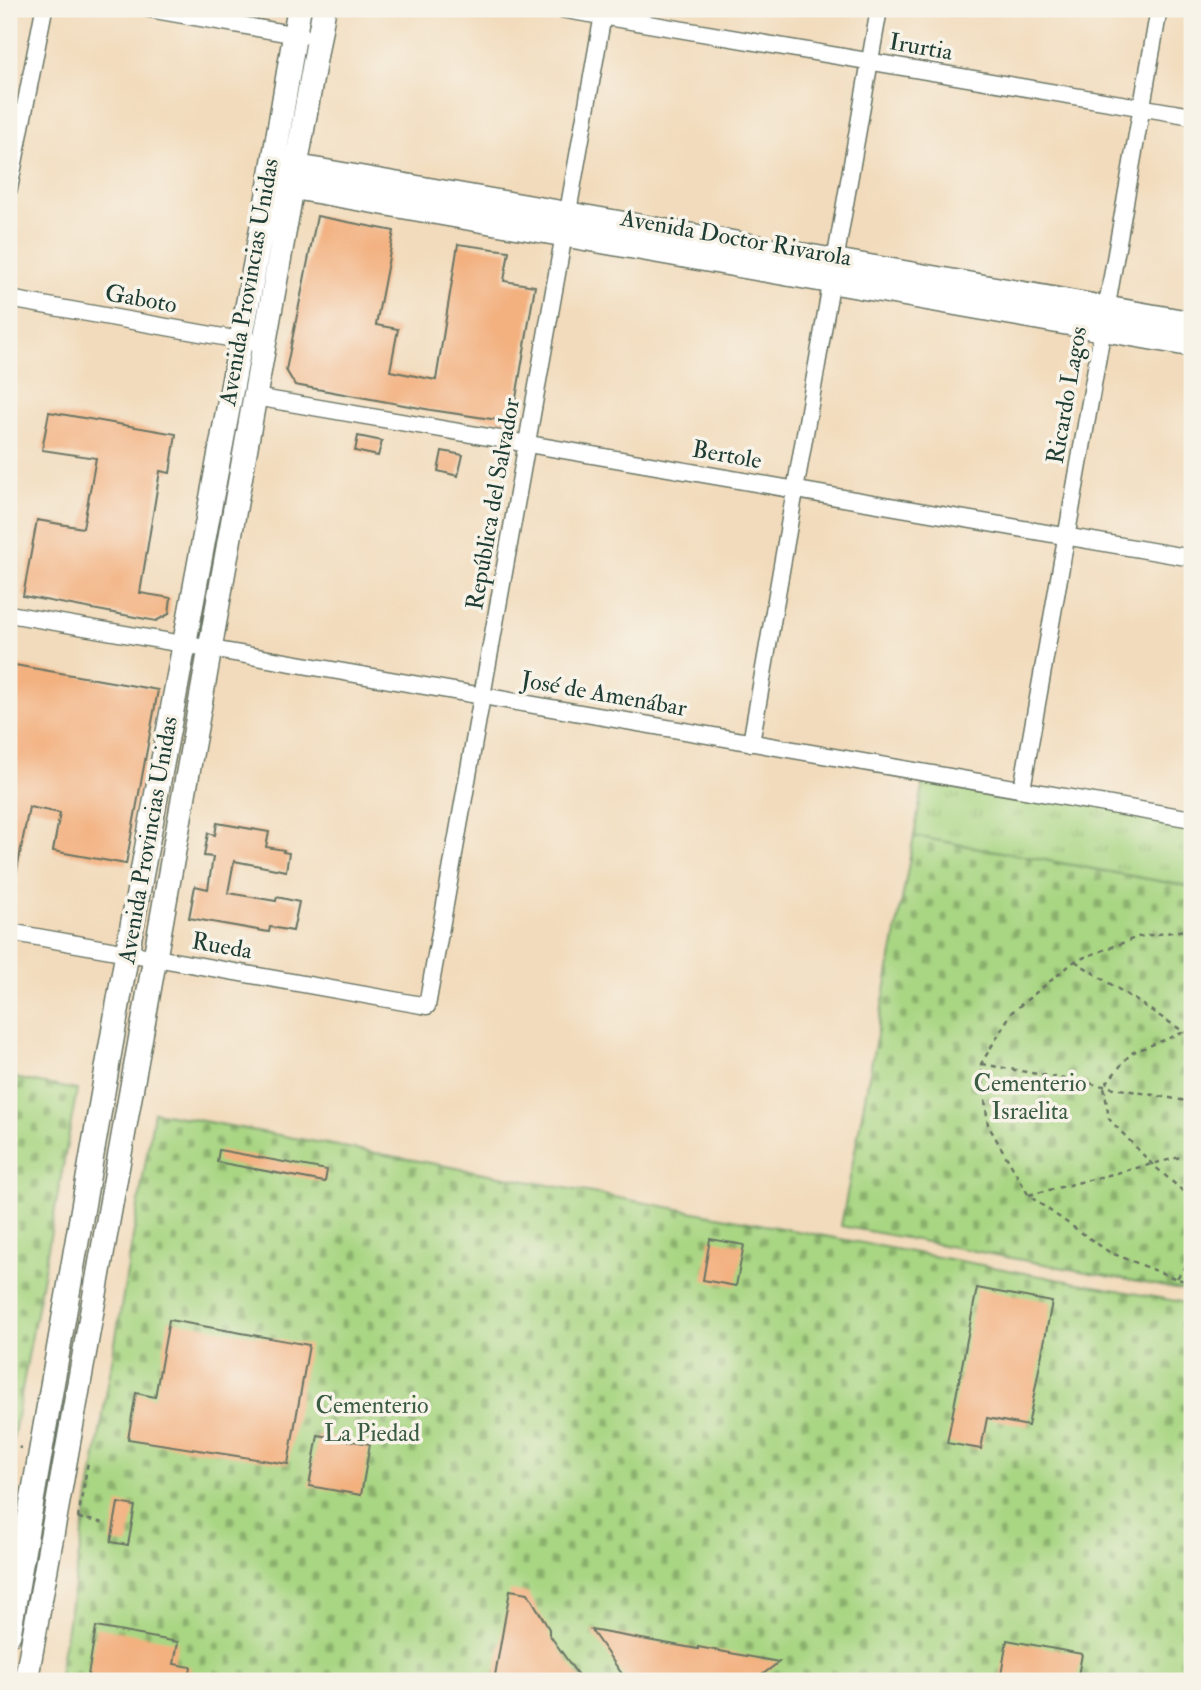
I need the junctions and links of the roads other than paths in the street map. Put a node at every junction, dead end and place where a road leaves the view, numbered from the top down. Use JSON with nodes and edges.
{"nodes":[{"id":1,"x":44,"y":9,"type":"edge"},
{"id":2,"x":149,"y":9,"type":"edge"},
{"id":3,"x":299,"y":9,"type":"edge"},
{"id":4,"x":324,"y":9,"type":"edge"},
{"id":5,"x":560,"y":9,"type":"edge"},
{"id":6,"x":879,"y":9,"type":"edge"},
{"id":7,"x":1159,"y":9,"type":"edge"},
{"id":8,"x":603,"y":12,"type":"edge"},
{"id":9,"x":295,"y":34,"type":"junction"},
{"id":10,"x":319,"y":38,"type":"junction"},
{"id":11,"x":870,"y":61,"type":"junction"},
{"id":12,"x":1141,"y":107,"type":"junction"},
{"id":13,"x":1192,"y":116,"type":"edge"},
{"id":14,"x":272,"y":173,"type":"junction"},
{"id":15,"x":295,"y":177,"type":"junction"},
{"id":16,"x":9,"y":189,"type":"edge"},
{"id":17,"x":565,"y":224,"type":"junction"},
{"id":18,"x":833,"y":271,"type":"junction"},
{"id":19,"x":9,"y":299,"type":"edge"},
{"id":20,"x":1104,"y":319,"type":"junction"},
{"id":21,"x":1192,"y":323,"type":"edge"},
{"id":22,"x":241,"y":340,"type":"junction"},
{"id":23,"x":265,"y":345,"type":"junction"},
{"id":24,"x":1192,"y":345,"type":"edge"},
{"id":25,"x":255,"y":397,"type":"junction"},
{"id":26,"x":527,"y":444,"type":"junction"},
{"id":27,"x":795,"y":490,"type":"junction"},
{"id":28,"x":1065,"y":536,"type":"junction"},
{"id":29,"x":1192,"y":558,"type":"edge"},
{"id":30,"x":9,"y":614,"type":"edge"},
{"id":31,"x":184,"y":645,"type":"junction"},
{"id":32,"x":210,"y":650,"type":"junction"},
{"id":33,"x":482,"y":696,"type":"junction"},
{"id":34,"x":751,"y":743,"type":"junction"},
{"id":35,"x":1022,"y":789,"type":"junction"},
{"id":36,"x":1192,"y":818,"type":"edge"},
{"id":37,"x":9,"y":932,"type":"edge"},
{"id":38,"x":127,"y":953,"type":"junction"},
{"id":39,"x":153,"y":957,"type":"junction"},
{"id":40,"x":427,"y":1006,"type":"joint"},
{"id":41,"x":9,"y":1634,"type":"edge"},
{"id":42,"x":26,"y":1681,"type":"edge"}],
"edges":[{"from":1,"to":16,"type":"street"},
{"from":2,"to":9,"type":"street"},
{"from":3,"to":9,"type":"main road","name":"Avenida Provincias Unidas"},
{"from":4,"to":10,"type":"main road","name":"Avenida Provincias Unidas"},
{"from":5,"to":8,"type":"street","name":"Irurtia"},
{"from":6,"to":11,"type":"street"},
{"from":7,"to":12,"type":"street","name":"Ricardo Lagos"},
{"from":8,"to":11,"type":"street","name":"Irurtia"},
{"from":8,"to":17,"type":"street","name":"República del Salvador"},
{"from":9,"to":10,"type":"street"},
{"from":9,"to":14,"type":"main road","name":"Avenida Provincias Unidas"},
{"from":10,"to":15,"type":"main road","name":"Avenida Provincias Unidas"},
{"from":11,"to":12,"type":"street","name":"Irurtia"},
{"from":11,"to":18,"type":"street"},
{"from":12,"to":13,"type":"street","name":"Irurtia"},
{"from":12,"to":20,"type":"street","name":"Ricardo Lagos"},
{"from":14,"to":15,"type":"main road","name":"Avenida Doctor Rivarola"},
{"from":14,"to":22,"type":"main road","name":"Avenida Provincias Unidas"},
{"from":15,"to":17,"type":"main road","name":"Avenida Doctor Rivarola"},
{"from":15,"to":23,"type":"main road","name":"Avenida Provincias Unidas"},
{"from":17,"to":18,"type":"main road","name":"Avenida Doctor Rivarola"},
{"from":17,"to":26,"type":"street","name":"República del Salvador"},
{"from":18,"to":20,"type":"main road","name":"Avenida Doctor Rivarola"},
{"from":18,"to":27,"type":"street"},
{"from":19,"to":22,"type":"street","name":"Gaboto"},
{"from":20,"to":21,"type":"main road","name":"Avenida Doctor Rivarola"},
{"from":20,"to":24,"type":"main road","name":"Avenida Doctor Rivarola"},
{"from":20,"to":28,"type":"street","name":"Ricardo Lagos"},
{"from":22,"to":23,"type":"street","name":"Gaboto"},
{"from":22,"to":31,"type":"main road","name":"Avenida Provincias Unidas"},
{"from":23,"to":25,"type":"main road","name":"Avenida Provincias Unidas"},
{"from":25,"to":26,"type":"street","name":"Bertole"},
{"from":25,"to":32,"type":"main road","name":"Avenida Provincias Unidas"},
{"from":26,"to":27,"type":"street","name":"Bertole"},
{"from":26,"to":33,"type":"street","name":"República del Salvador"},
{"from":27,"to":28,"type":"street","name":"Bertole"},
{"from":27,"to":34,"type":"street"},
{"from":28,"to":29,"type":"street","name":"Bertole"},
{"from":28,"to":35,"type":"street","name":"Ricardo Lagos"},
{"from":30,"to":31,"type":"street","name":"José de Amenábar"},
{"from":31,"to":32,"type":"street","name":"José de Amenábar"},
{"from":31,"to":38,"type":"main road","name":"Avenida Provincias Unidas"},
{"from":32,"to":33,"type":"street","name":"José de Amenábar"},
{"from":32,"to":39,"type":"main road","name":"Avenida Provincias Unidas"},
{"from":33,"to":34,"type":"street","name":"José de Amenábar"},
{"from":33,"to":40,"type":"street","name":"República del Salvador"},
{"from":34,"to":35,"type":"street","name":"José de Amenábar"},
{"from":35,"to":36,"type":"street","name":"José de Amenábar"},
{"from":37,"to":38,"type":"street","name":"Rueda"},
{"from":38,"to":39,"type":"street","name":"Rueda"},
{"from":38,"to":41,"type":"main road","name":"Avenida Provincias Unidas"},
{"from":39,"to":40,"type":"street","name":"Rueda"},
{"from":39,"to":42,"type":"main road","name":"Avenida Provincias Unidas"}]}
